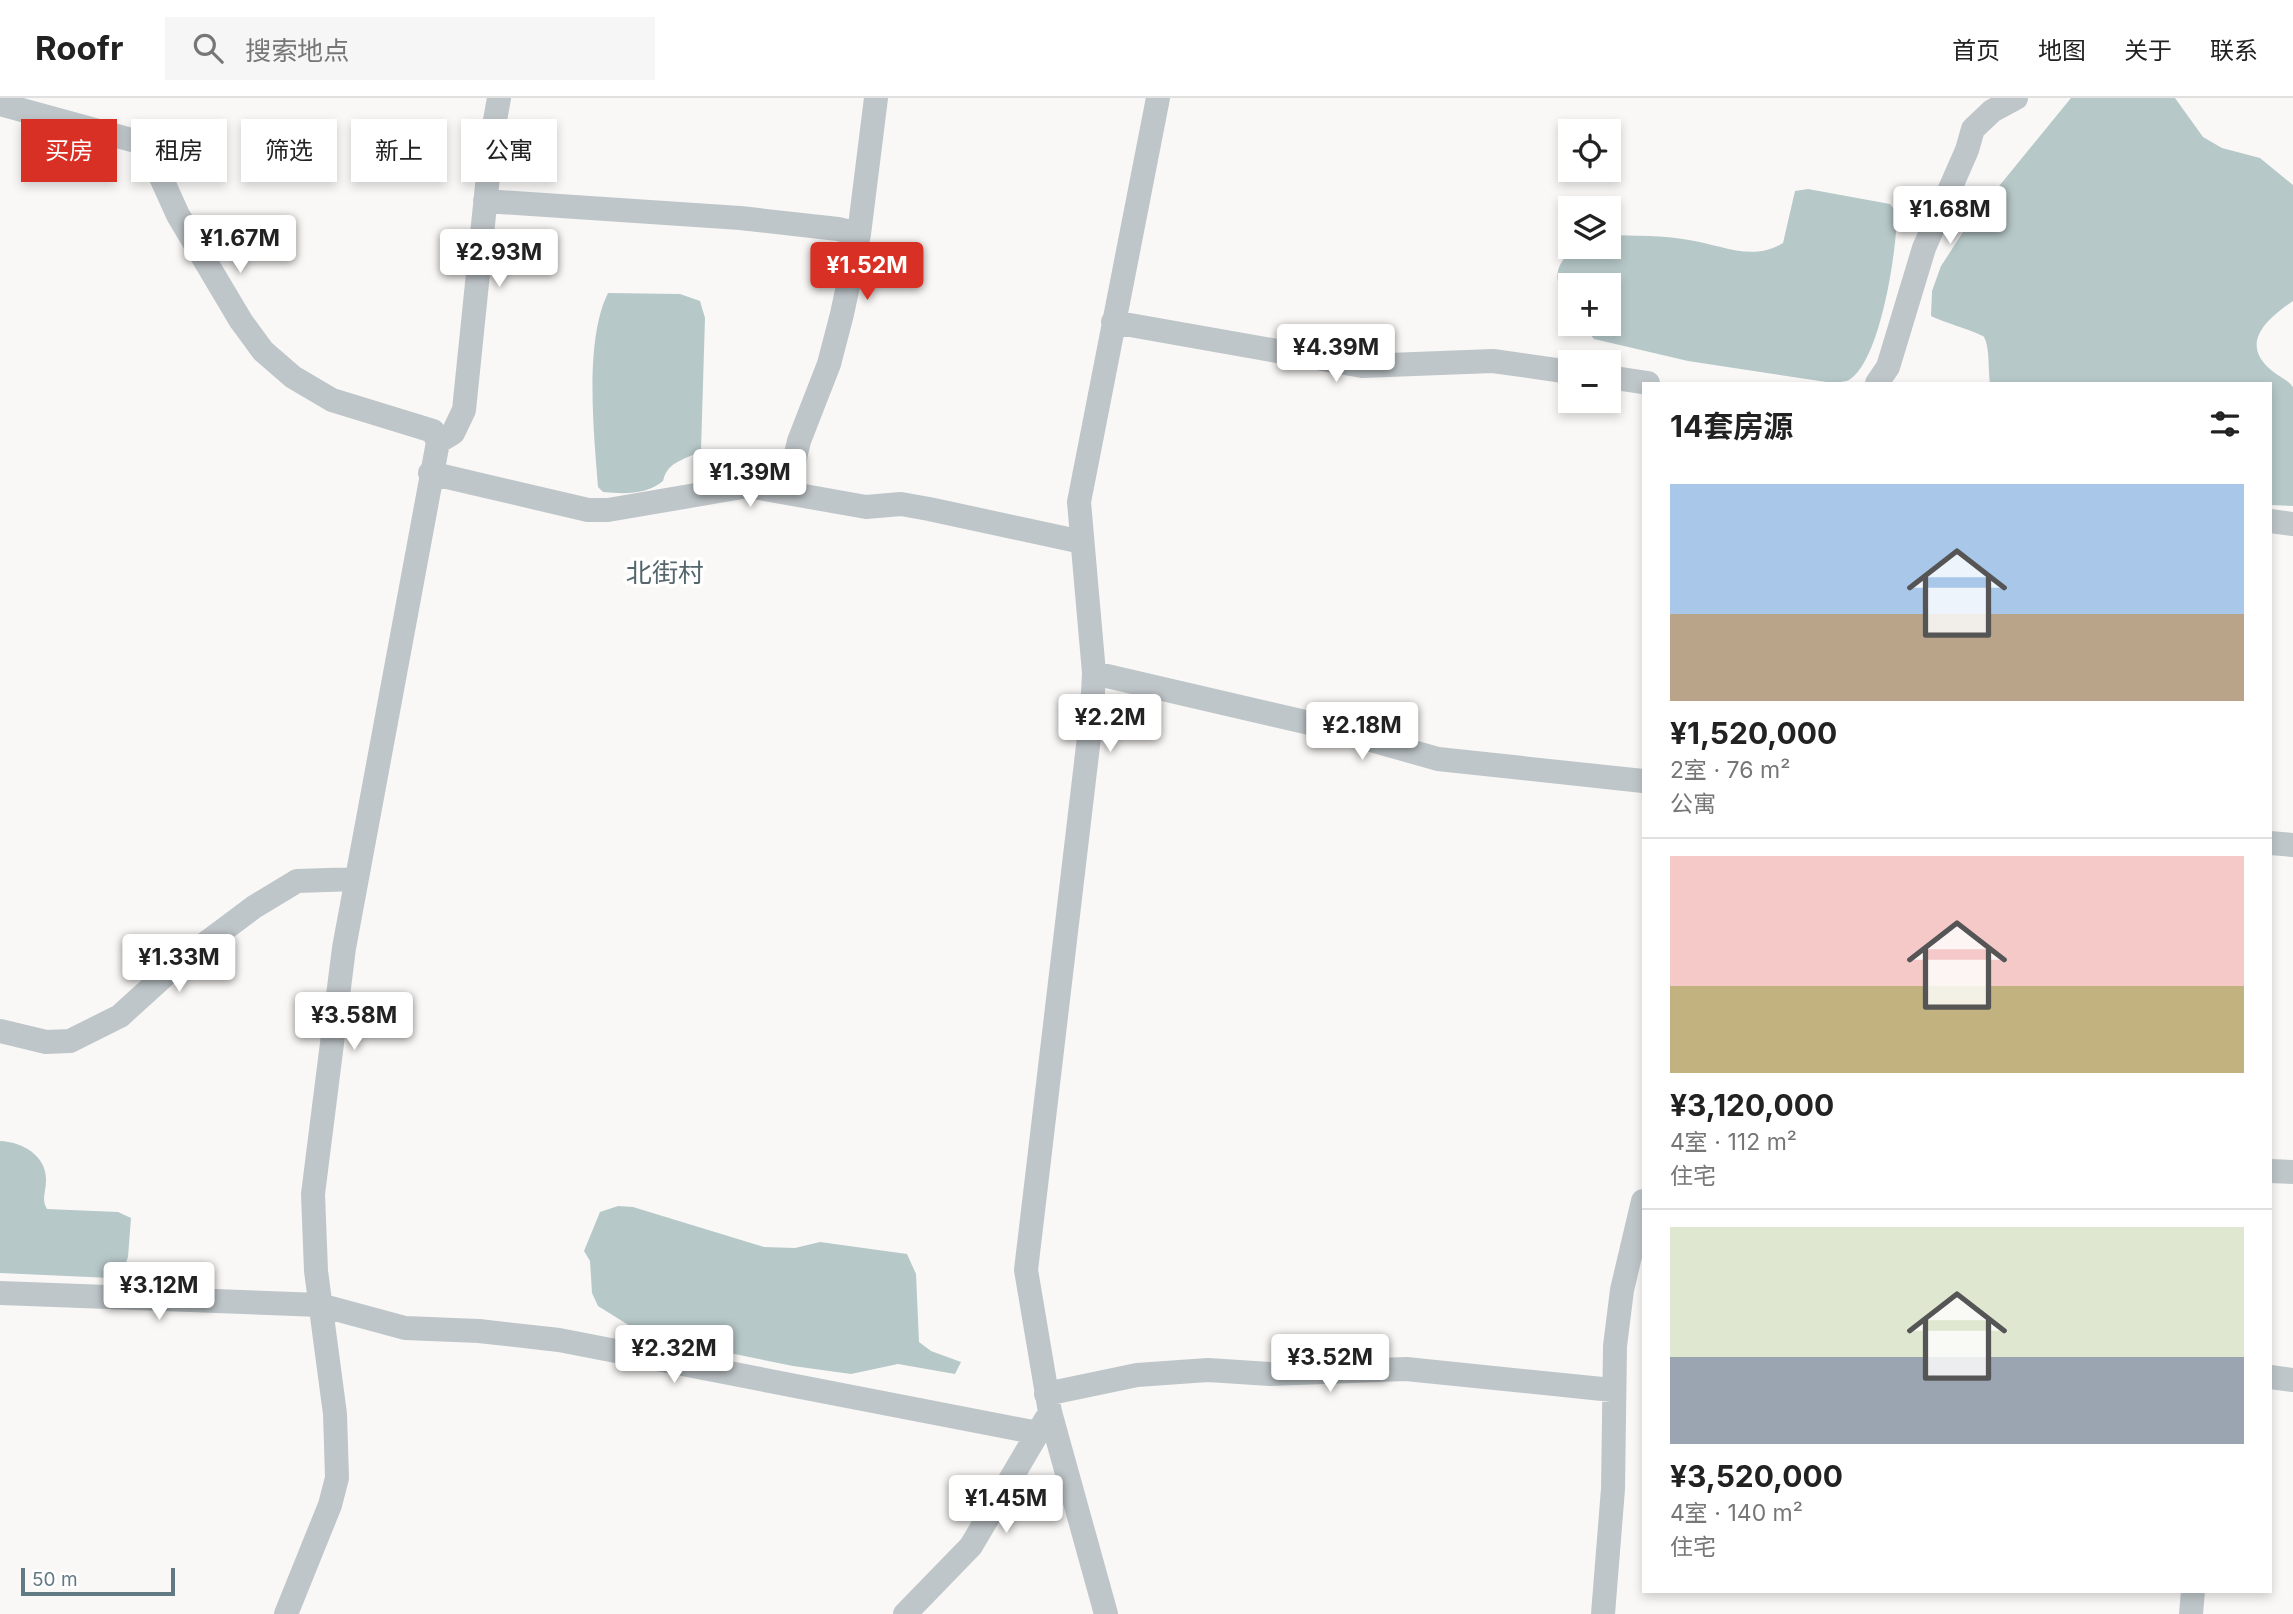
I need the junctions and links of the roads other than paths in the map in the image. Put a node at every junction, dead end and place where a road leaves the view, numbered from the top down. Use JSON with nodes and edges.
{"nodes":[{"id":1,"x":499,"y":98,"type":"edge"},
{"id":2,"x":876,"y":98,"type":"edge"},
{"id":3,"x":1158,"y":98,"type":"edge"},
{"id":4,"x":2016,"y":98,"type":"edge"},
{"id":5,"x":0,"y":104,"type":"edge"},
{"id":6,"x":485,"y":201,"type":"junction"},
{"id":7,"x":859,"y":234,"type":"junction"},
{"id":8,"x":1113,"y":321,"type":"junction"},
{"id":9,"x":1558,"y":370,"type":"edge"},
{"id":10,"x":1621,"y":379,"type":"edge"},
{"id":11,"x":1642,"y":382,"type":"edge"},
{"id":12,"x":1878,"y":382,"type":"edge"},
{"id":13,"x":438,"y":442,"type":"junction"},
{"id":14,"x":430,"y":473,"type":"junction"},
{"id":15,"x":787,"y":492,"type":"junction"},
{"id":16,"x":2272,"y":521,"type":"edge"},
{"id":17,"x":2293,"y":524,"type":"edge"},
{"id":18,"x":1082,"y":542,"type":"junction"},
{"id":19,"x":1094,"y":673,"type":"junction"},
{"id":20,"x":1642,"y":781,"type":"edge"},
{"id":21,"x":2272,"y":843,"type":"edge"},
{"id":22,"x":2293,"y":845,"type":"edge"},
{"id":23,"x":356,"y":879,"type":"junction"},
{"id":24,"x":0,"y":1031,"type":"edge"},
{"id":25,"x":2272,"y":1171,"type":"edge"},
{"id":26,"x":2293,"y":1172,"type":"edge"},
{"id":27,"x":1642,"y":1205,"type":"edge"},
{"id":28,"x":0,"y":1293,"type":"edge"},
{"id":29,"x":320,"y":1304,"type":"junction"},
{"id":30,"x":2272,"y":1377,"type":"edge"},
{"id":31,"x":2293,"y":1380,"type":"edge"},
{"id":32,"x":1612,"y":1390,"type":"junction"},
{"id":33,"x":1045,"y":1413,"type":"junction"},
{"id":34,"x":2193,"y":1593,"type":"edge"},
{"id":35,"x":286,"y":1614,"type":"edge"},
{"id":36,"x":905,"y":1614,"type":"edge"},
{"id":37,"x":1106,"y":1614,"type":"edge"},
{"id":38,"x":1603,"y":1614,"type":"edge"},
{"id":39,"x":2191,"y":1614,"type":"edge"}],
"edges":[{"from":1,"to":6,"type":"street"},
{"from":2,"to":7,"type":"street"},
{"from":3,"to":8,"type":"street"},
{"from":4,"to":12,"type":"street"},
{"from":5,"to":13,"type":"street"},
{"from":6,"to":7,"type":"street"},
{"from":6,"to":13,"type":"street"},
{"from":7,"to":15,"type":"street"},
{"from":8,"to":9,"type":"street"},
{"from":8,"to":18,"type":"street"},
{"from":10,"to":11,"type":"street"},
{"from":13,"to":14,"type":"street"},
{"from":14,"to":15,"type":"street"},
{"from":14,"to":23,"type":"street"},
{"from":15,"to":18,"type":"street"},
{"from":16,"to":17,"type":"street"},
{"from":18,"to":19,"type":"street"},
{"from":19,"to":20,"type":"street"},
{"from":19,"to":33,"type":"street"},
{"from":21,"to":22,"type":"street"},
{"from":23,"to":24,"type":"street"},
{"from":23,"to":29,"type":"street"},
{"from":25,"to":26,"type":"street"},
{"from":27,"to":32,"type":"street"},
{"from":28,"to":29,"type":"street"},
{"from":29,"to":33,"type":"street"},
{"from":29,"to":35,"type":"street"},
{"from":30,"to":31,"type":"street"},
{"from":32,"to":33,"type":"street"},
{"from":32,"to":38,"type":"street"},
{"from":33,"to":36,"type":"street"},
{"from":33,"to":37,"type":"street"},
{"from":34,"to":39,"type":"street"}]}
